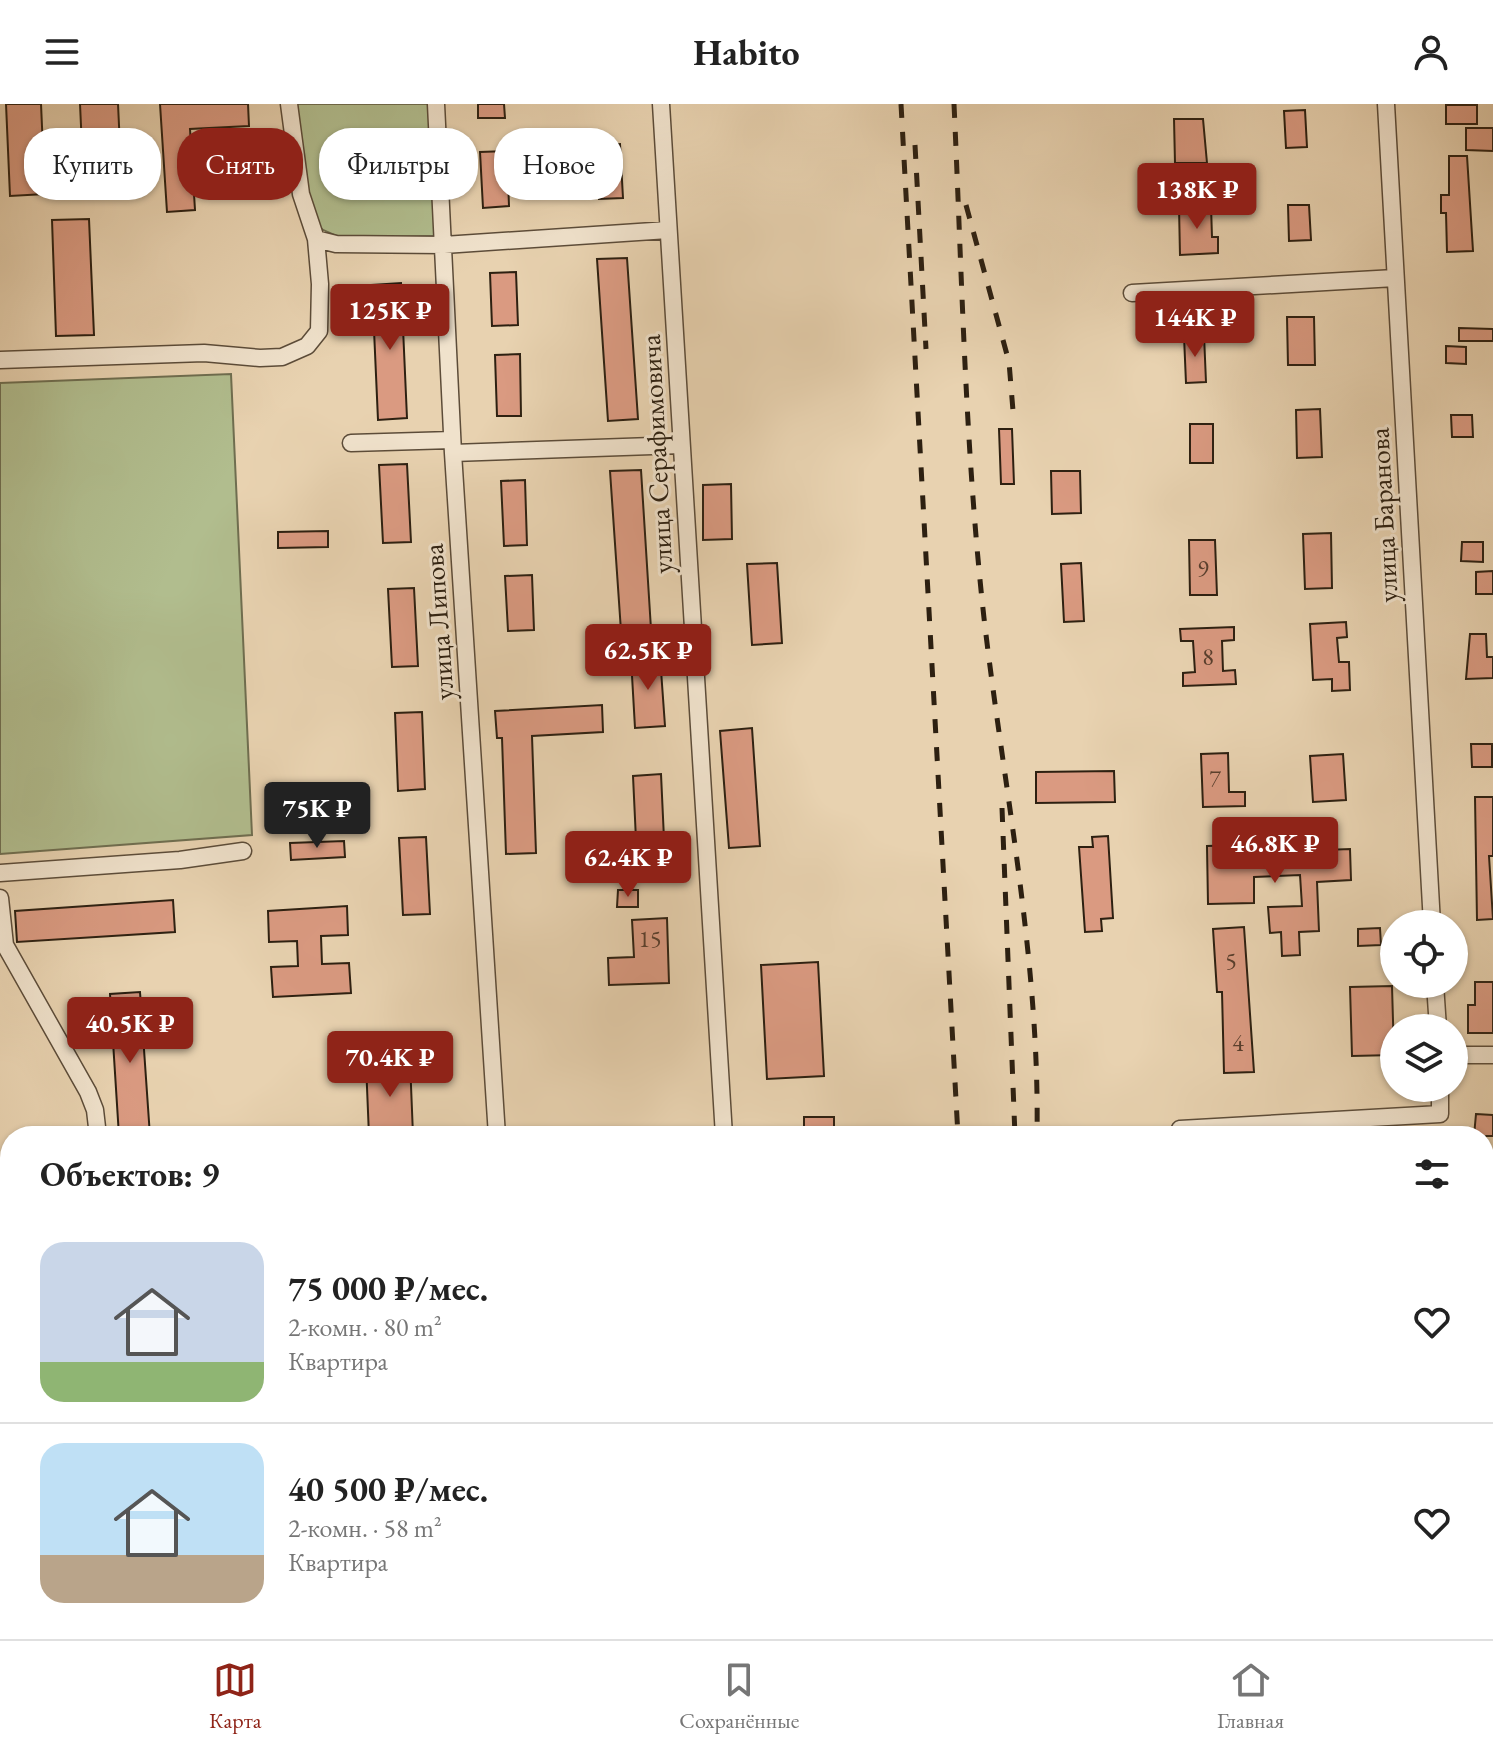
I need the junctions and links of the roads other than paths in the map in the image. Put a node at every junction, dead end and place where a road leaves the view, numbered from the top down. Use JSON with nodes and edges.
{"nodes":[{"id":1,"x":289,"y":104,"type":"edge"},
{"id":2,"x":436,"y":104,"type":"edge"},
{"id":3,"x":661,"y":104,"type":"edge"},
{"id":4,"x":1386,"y":104,"type":"edge"},
{"id":5,"x":668,"y":230,"type":"junction"},
{"id":6,"x":316,"y":239,"type":"junction"},
{"id":7,"x":444,"y":245,"type":"junction"},
{"id":8,"x":1395,"y":278,"type":"junction"},
{"id":9,"x":1132,"y":293,"type":"dead end"},
{"id":10,"x":0,"y":360,"type":"edge"},
{"id":11,"x":351,"y":443,"type":"dead end"},
{"id":12,"x":681,"y":445,"type":"junction"},
{"id":13,"x":452,"y":447,"type":"junction"},
{"id":14,"x":243,"y":851,"type":"dead end"},
{"id":15,"x":0,"y":873,"type":"edge"},
{"id":16,"x":0,"y":898,"type":"edge"},
{"id":17,"x":1431,"y":910,"type":"edge"},
{"id":18,"x":1468,"y":1055,"type":"edge"},
{"id":19,"x":1493,"y":1055,"type":"edge"},
{"id":20,"x":1440,"y":1102,"type":"edge"},
{"id":21,"x":97,"y":1126,"type":"edge"},
{"id":22,"x":496,"y":1126,"type":"edge"},
{"id":23,"x":723,"y":1126,"type":"edge"},
{"id":24,"x":1267,"y":1126,"type":"edge"}],
"edges":[{"from":1,"to":6,"type":"street"},
{"from":2,"to":7,"type":"street","name":"улица Липова"},
{"from":3,"to":5,"type":"street","name":"улица Серафимовича"},
{"from":4,"to":8,"type":"street","name":"улица Баранова"},
{"from":5,"to":7,"type":"street"},
{"from":5,"to":12,"type":"street","name":"улица Серафимовича"},
{"from":6,"to":7,"type":"street"},
{"from":6,"to":10,"type":"street"},
{"from":7,"to":13,"type":"street","name":"улица Липова"},
{"from":8,"to":9,"type":"street"},
{"from":8,"to":17,"type":"street","name":"улица Баранова"},
{"from":11,"to":13,"type":"street"},
{"from":12,"to":13,"type":"street"},
{"from":12,"to":23,"type":"street","name":"улица Серафимовича"},
{"from":13,"to":22,"type":"street","name":"улица Липова"},
{"from":14,"to":15,"type":"street"},
{"from":16,"to":21,"type":"street"},
{"from":18,"to":19,"type":"street"},
{"from":20,"to":24,"type":"street"}]}
